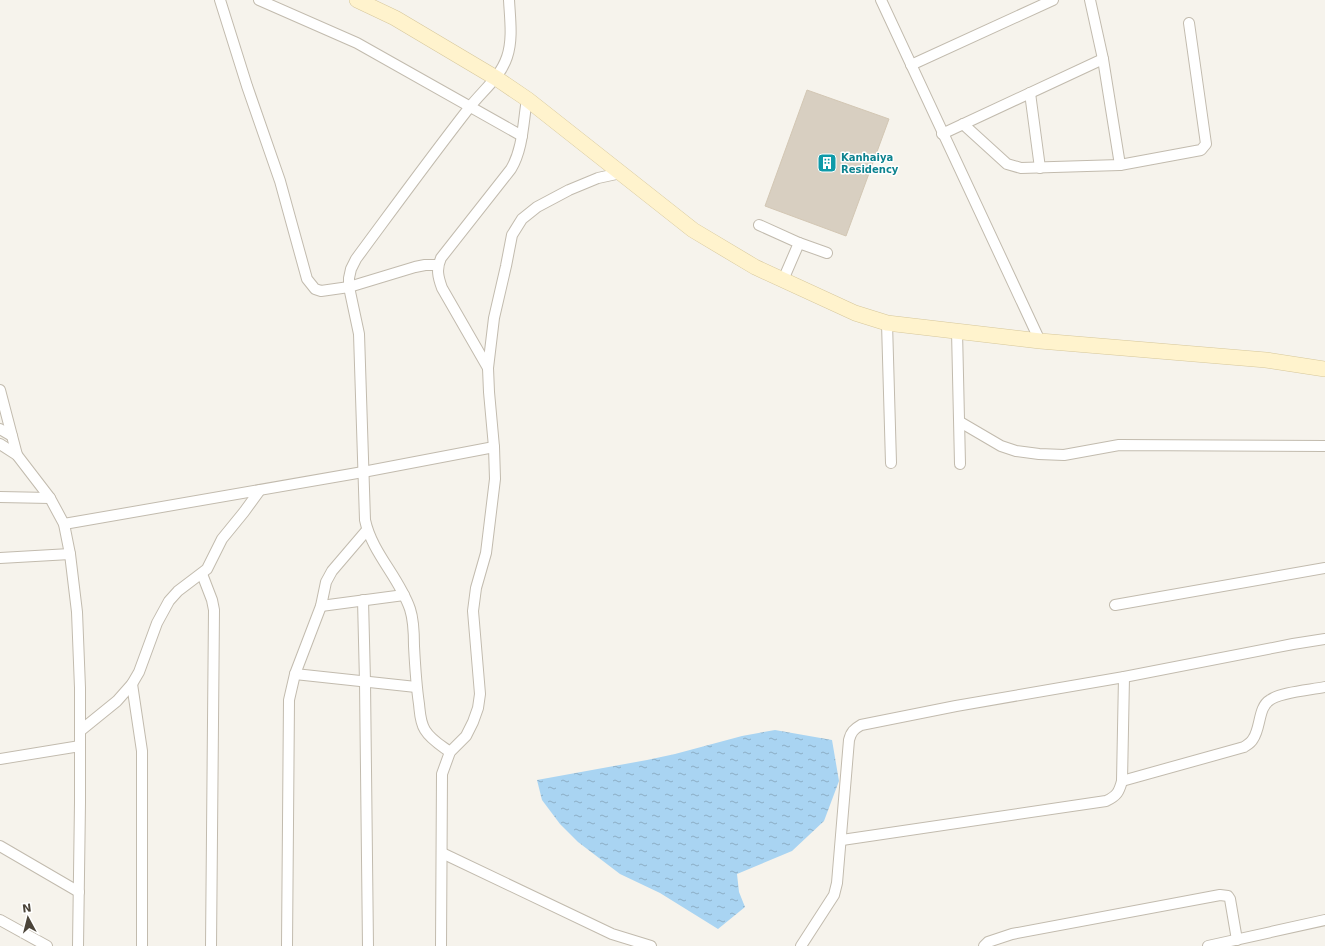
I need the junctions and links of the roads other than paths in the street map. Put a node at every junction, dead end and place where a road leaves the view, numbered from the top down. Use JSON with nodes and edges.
{"nodes":[{"id":1,"x":220,"y":0,"type":"edge"},
{"id":2,"x":259,"y":0,"type":"edge"},
{"id":3,"x":357,"y":0,"type":"edge"},
{"id":4,"x":509,"y":0,"type":"edge"},
{"id":5,"x":881,"y":0,"type":"edge"},
{"id":6,"x":1053,"y":0,"type":"edge"},
{"id":7,"x":1090,"y":0,"type":"edge"},
{"id":8,"x":1190,"y":23,"type":"dead end"},
{"id":9,"x":1103,"y":59,"type":"junction"},
{"id":10,"x":911,"y":65,"type":"junction"},
{"id":11,"x":496,"y":78,"type":"junction"},
{"id":12,"x":1030,"y":93,"type":"junction"},
{"id":13,"x":527,"y":99,"type":"junction"},
{"id":14,"x":470,"y":106,"type":"junction"},
{"id":15,"x":963,"y":124,"type":"junction"},
{"id":16,"x":942,"y":134,"type":"junction"},
{"id":17,"x":522,"y":136,"type":"junction"},
{"id":18,"x":1120,"y":165,"type":"junction"},
{"id":19,"x":1040,"y":168,"type":"junction"},
{"id":20,"x":621,"y":173,"type":"junction"},
{"id":21,"x":760,"y":225,"type":"dead end"},
{"id":22,"x":799,"y":242,"type":"junction"},
{"id":23,"x":827,"y":253,"type":"dead end"},
{"id":24,"x":438,"y":265,"type":"junction"},
{"id":25,"x":783,"y":280,"type":"junction"},
{"id":26,"x":349,"y":287,"type":"junction"},
{"id":27,"x":887,"y":323,"type":"junction"},
{"id":28,"x":957,"y":331,"type":"junction"},
{"id":29,"x":1040,"y":340,"type":"junction"},
{"id":30,"x":488,"y":368,"type":"junction"},
{"id":31,"x":1325,"y":369,"type":"edge"},
{"id":32,"x":0,"y":390,"type":"edge"},
{"id":33,"x":960,"y":422,"type":"junction"},
{"id":34,"x":0,"y":429,"type":"edge"},
{"id":35,"x":12,"y":436,"type":"junction"},
{"id":36,"x":0,"y":444,"type":"edge"},
{"id":37,"x":1325,"y":446,"type":"edge"},
{"id":38,"x":494,"y":447,"type":"junction"},
{"id":39,"x":17,"y":455,"type":"junction"},
{"id":40,"x":892,"y":463,"type":"dead end"},
{"id":41,"x":960,"y":464,"type":"dead end"},
{"id":42,"x":363,"y":472,"type":"junction"},
{"id":43,"x":260,"y":490,"type":"junction"},
{"id":44,"x":0,"y":497,"type":"edge"},
{"id":45,"x":50,"y":498,"type":"junction"},
{"id":46,"x":64,"y":524,"type":"junction"},
{"id":47,"x":367,"y":530,"type":"junction"},
{"id":48,"x":70,"y":554,"type":"junction"},
{"id":49,"x":0,"y":558,"type":"edge"},
{"id":50,"x":1325,"y":568,"type":"edge"},
{"id":51,"x":202,"y":574,"type":"junction"},
{"id":52,"x":404,"y":595,"type":"junction"},
{"id":53,"x":363,"y":600,"type":"junction"},
{"id":54,"x":1116,"y":605,"type":"dead end"},
{"id":55,"x":321,"y":606,"type":"junction"},
{"id":56,"x":1325,"y":639,"type":"edge"},
{"id":57,"x":295,"y":674,"type":"junction"},
{"id":58,"x":1124,"y":677,"type":"junction"},
{"id":59,"x":365,"y":682,"type":"junction"},
{"id":60,"x":132,"y":684,"type":"junction"},
{"id":61,"x":416,"y":687,"type":"junction"},
{"id":62,"x":1325,"y":687,"type":"edge"},
{"id":63,"x":80,"y":732,"type":"junction"},
{"id":64,"x":80,"y":746,"type":"junction"},
{"id":65,"x":450,"y":752,"type":"junction"},
{"id":66,"x":1,"y":756,"type":"edge"},
{"id":67,"x":1122,"y":781,"type":"junction"},
{"id":68,"x":842,"y":840,"type":"junction"},
{"id":69,"x":0,"y":846,"type":"edge"},
{"id":70,"x":442,"y":853,"type":"junction"},
{"id":71,"x":79,"y":892,"type":"junction"},
{"id":72,"x":0,"y":920,"type":"edge"},
{"id":73,"x":1325,"y":920,"type":"edge"},
{"id":74,"x":1237,"y":940,"type":"junction"},
{"id":75,"x":47,"y":946,"type":"edge"},
{"id":76,"x":78,"y":946,"type":"edge"},
{"id":77,"x":142,"y":946,"type":"edge"},
{"id":78,"x":211,"y":946,"type":"edge"},
{"id":79,"x":287,"y":946,"type":"edge"},
{"id":80,"x":368,"y":946,"type":"edge"},
{"id":81,"x":441,"y":946,"type":"edge"},
{"id":82,"x":651,"y":946,"type":"edge"},
{"id":83,"x":801,"y":946,"type":"edge"},
{"id":84,"x":984,"y":946,"type":"edge"},
{"id":85,"x":1208,"y":946,"type":"edge"}],
"edges":[{"from":1,"to":26,"type":"street"},
{"from":2,"to":14,"type":"street"},
{"from":3,"to":11,"type":"street"},
{"from":4,"to":11,"type":"street"},
{"from":5,"to":10,"type":"street"},
{"from":6,"to":10,"type":"street"},
{"from":7,"to":9,"type":"street"},
{"from":8,"to":18,"type":"street"},
{"from":9,"to":12,"type":"street"},
{"from":9,"to":18,"type":"street"},
{"from":10,"to":16,"type":"street"},
{"from":11,"to":13,"type":"street"},
{"from":11,"to":14,"type":"street"},
{"from":12,"to":15,"type":"street"},
{"from":12,"to":19,"type":"street"},
{"from":13,"to":17,"type":"street"},
{"from":13,"to":20,"type":"street"},
{"from":14,"to":17,"type":"street"},
{"from":14,"to":26,"type":"street"},
{"from":15,"to":16,"type":"street"},
{"from":15,"to":19,"type":"street"},
{"from":16,"to":29,"type":"street"},
{"from":17,"to":24,"type":"street"},
{"from":18,"to":19,"type":"street"},
{"from":20,"to":25,"type":"street"},
{"from":20,"to":30,"type":"street"},
{"from":21,"to":22,"type":"street"},
{"from":22,"to":23,"type":"street"},
{"from":22,"to":25,"type":"street"},
{"from":24,"to":26,"type":"street"},
{"from":24,"to":30,"type":"street"},
{"from":25,"to":27,"type":"street"},
{"from":26,"to":42,"type":"street"},
{"from":27,"to":28,"type":"street"},
{"from":27,"to":40,"type":"street"},
{"from":28,"to":29,"type":"street"},
{"from":28,"to":33,"type":"street"},
{"from":29,"to":31,"type":"street"},
{"from":30,"to":38,"type":"street"},
{"from":32,"to":35,"type":"street"},
{"from":33,"to":37,"type":"street"},
{"from":33,"to":41,"type":"street"},
{"from":34,"to":35,"type":"street"},
{"from":35,"to":39,"type":"street"},
{"from":36,"to":39,"type":"street"},
{"from":38,"to":42,"type":"street"},
{"from":38,"to":65,"type":"street"},
{"from":39,"to":45,"type":"street"},
{"from":42,"to":43,"type":"street"},
{"from":42,"to":47,"type":"street"},
{"from":43,"to":46,"type":"street"},
{"from":43,"to":51,"type":"street"},
{"from":44,"to":45,"type":"street"},
{"from":45,"to":46,"type":"street"},
{"from":46,"to":48,"type":"street"},
{"from":47,"to":52,"type":"street"},
{"from":47,"to":55,"type":"street"},
{"from":48,"to":49,"type":"street"},
{"from":48,"to":63,"type":"street"},
{"from":50,"to":54,"type":"street"},
{"from":51,"to":60,"type":"street"},
{"from":51,"to":78,"type":"street"},
{"from":52,"to":53,"type":"street"},
{"from":52,"to":61,"type":"street"},
{"from":53,"to":55,"type":"street"},
{"from":53,"to":59,"type":"street"},
{"from":55,"to":57,"type":"street"},
{"from":56,"to":58,"type":"street"},
{"from":57,"to":59,"type":"street"},
{"from":57,"to":79,"type":"street"},
{"from":58,"to":67,"type":"street"},
{"from":58,"to":68,"type":"street"},
{"from":59,"to":61,"type":"street"},
{"from":59,"to":80,"type":"street"},
{"from":60,"to":63,"type":"street"},
{"from":60,"to":77,"type":"street"},
{"from":61,"to":65,"type":"street"},
{"from":62,"to":67,"type":"street"},
{"from":63,"to":64,"type":"street"},
{"from":64,"to":66,"type":"street"},
{"from":64,"to":71,"type":"street"},
{"from":65,"to":70,"type":"street"},
{"from":67,"to":68,"type":"street"},
{"from":68,"to":83,"type":"street"},
{"from":69,"to":71,"type":"street"},
{"from":70,"to":81,"type":"street"},
{"from":70,"to":82,"type":"street"},
{"from":71,"to":76,"type":"street"},
{"from":72,"to":75,"type":"street"},
{"from":73,"to":74,"type":"street"},
{"from":74,"to":84,"type":"street"},
{"from":74,"to":85,"type":"street"}]}
